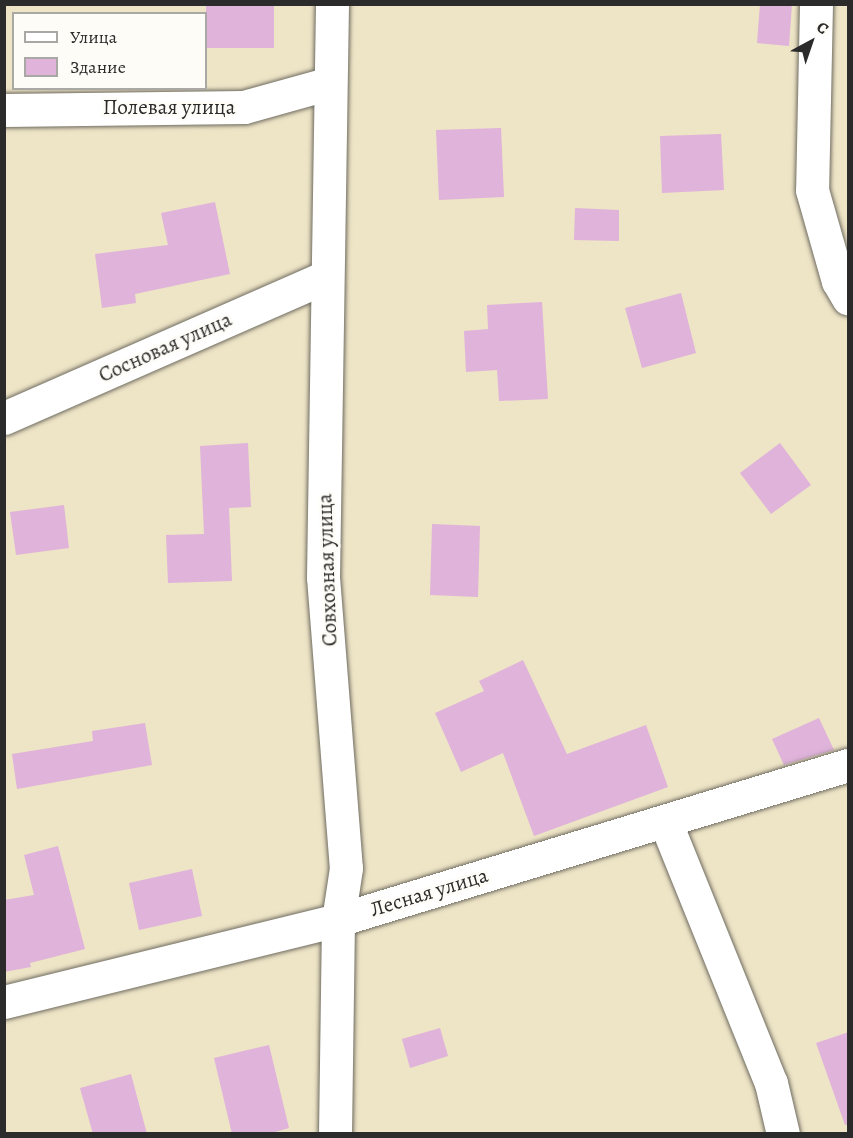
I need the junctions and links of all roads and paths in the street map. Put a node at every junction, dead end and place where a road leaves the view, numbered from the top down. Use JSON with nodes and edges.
{"nodes":[{"id":1,"x":332,"y":4,"type":"edge"},
{"id":2,"x":816,"y":4,"type":"edge"},
{"id":3,"x":330,"y":82,"type":"junction"},
{"id":4,"x":4,"y":110,"type":"edge"},
{"id":5,"x":325,"y":277,"type":"junction"},
{"id":6,"x":849,"y":298,"type":"edge"},
{"id":7,"x":4,"y":418,"type":"edge"},
{"id":8,"x":849,"y":765,"type":"edge"},
{"id":9,"x":665,"y":820,"type":"junction"},
{"id":10,"x":338,"y":920,"type":"junction"},
{"id":11,"x":4,"y":1002,"type":"edge"},
{"id":12,"x":335,"y":1134,"type":"edge"},
{"id":13,"x":783,"y":1134,"type":"edge"}],
"edges":[{"from":1,"to":3,"type":"street","name":"Совхозная улица"},
{"from":2,"to":6,"type":"street"},
{"from":3,"to":4,"type":"street","name":"Полевая улица"},
{"from":3,"to":5,"type":"street","name":"Совхозная улица"},
{"from":5,"to":7,"type":"street","name":"Сосновая улица"},
{"from":5,"to":10,"type":"street","name":"Совхозная улица"},
{"from":8,"to":9,"type":"street","name":"Лесная улица"},
{"from":9,"to":10,"type":"street","name":"Лесная улица"},
{"from":9,"to":13,"type":"street"},
{"from":10,"to":11,"type":"street","name":"Лесная улица"},
{"from":10,"to":12,"type":"street","name":"Совхозная улица"}]}
